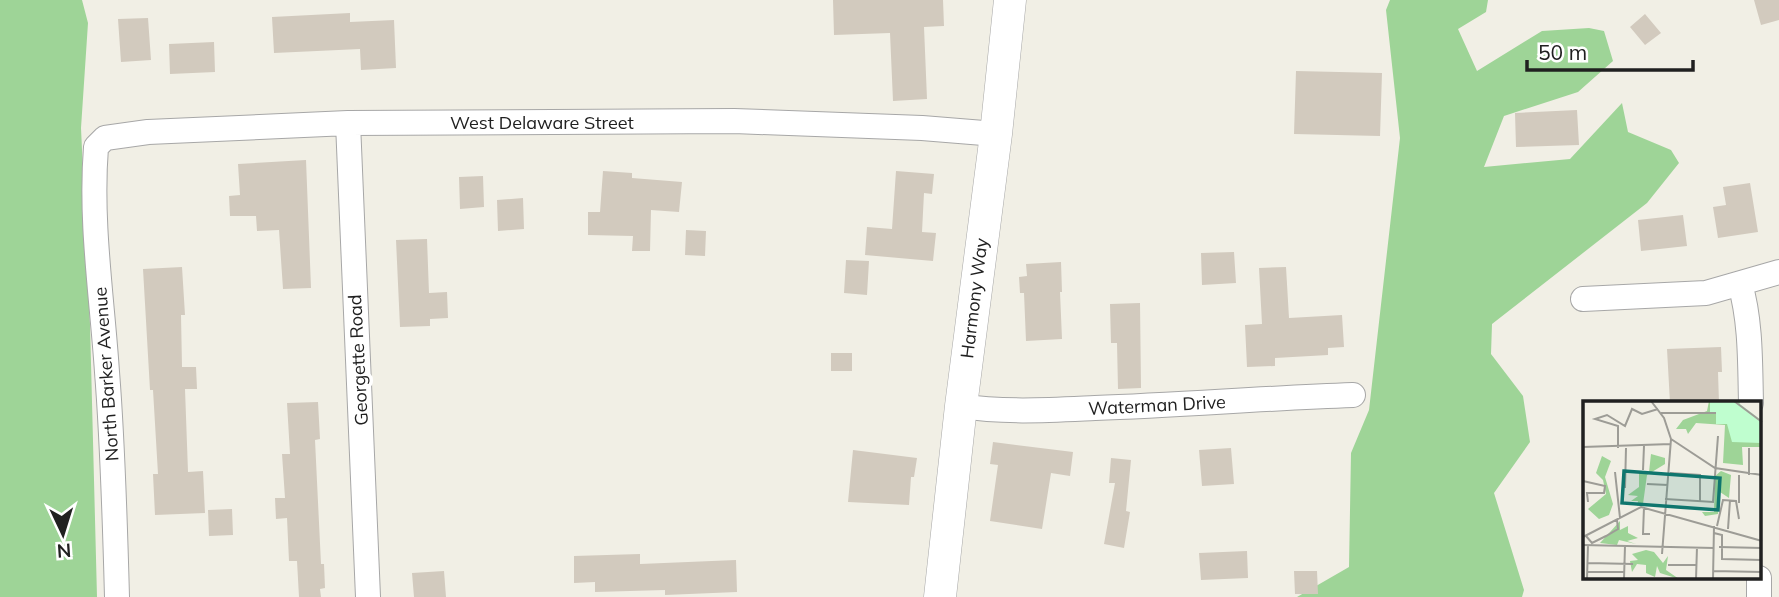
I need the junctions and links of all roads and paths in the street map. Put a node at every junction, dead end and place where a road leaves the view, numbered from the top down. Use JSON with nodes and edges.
{"nodes":[{"id":1,"x":1010,"y":0,"type":"edge"},
{"id":2,"x":348,"y":123,"type":"junction"},
{"id":3,"x":996,"y":134,"type":"junction"},
{"id":4,"x":96,"y":151,"type":"joint"},
{"id":5,"x":1779,"y":272,"type":"edge"},
{"id":6,"x":1740,"y":284,"type":"junction"},
{"id":7,"x":1583,"y":299,"type":"dead end"},
{"id":8,"x":1353,"y":395,"type":"dead end"},
{"id":9,"x":1751,"y":401,"type":"edge"},
{"id":10,"x":961,"y":406,"type":"junction"},
{"id":11,"x":117,"y":597,"type":"edge"},
{"id":12,"x":368,"y":597,"type":"edge"},
{"id":13,"x":940,"y":597,"type":"edge"}],
"edges":[{"from":1,"to":3,"type":"street","name":"Harmony Way"},
{"from":2,"to":3,"type":"street","name":"West Delaware Street"},
{"from":2,"to":4,"type":"street","name":"West Delaware Street"},
{"from":2,"to":12,"type":"street","name":"Georgette Road"},
{"from":3,"to":10,"type":"street","name":"Harmony Way"},
{"from":4,"to":11,"type":"street","name":"North Barker Avenue"},
{"from":5,"to":6,"type":"street"},
{"from":6,"to":7,"type":"street"},
{"from":6,"to":9,"type":"street"},
{"from":8,"to":10,"type":"street","name":"Waterman Drive"},
{"from":10,"to":13,"type":"street","name":"Harmony Way"}]}
